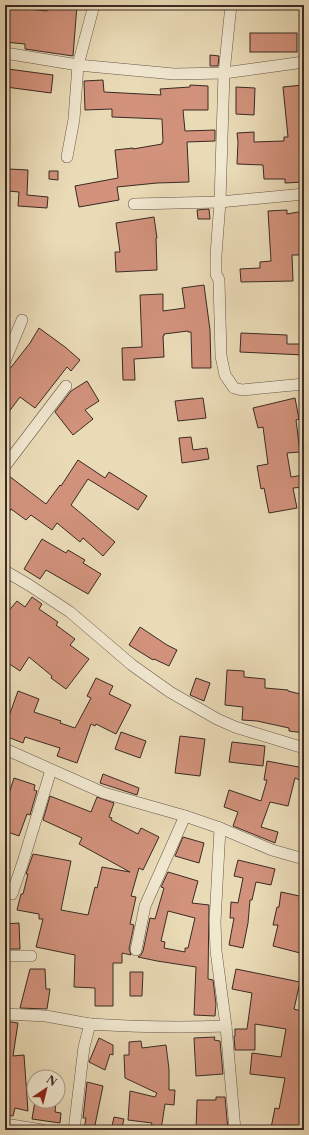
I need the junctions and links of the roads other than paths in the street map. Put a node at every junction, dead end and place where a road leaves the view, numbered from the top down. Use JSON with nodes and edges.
{"nodes":[{"id":1,"x":94,"y":5,"type":"edge"},
{"id":2,"x":231,"y":5,"type":"edge"},
{"id":3,"x":5,"y":53,"type":"edge"},
{"id":4,"x":304,"y":62,"type":"edge"},
{"id":5,"x":78,"y":64,"type":"junction"},
{"id":6,"x":224,"y":73,"type":"junction"},
{"id":7,"x":67,"y":157,"type":"dead end"},
{"id":8,"x":304,"y":194,"type":"edge"},
{"id":9,"x":220,"y":202,"type":"junction"},
{"id":10,"x":134,"y":204,"type":"dead end"},
{"id":11,"x":22,"y":320,"type":"dead end"},
{"id":12,"x":5,"y":361,"type":"edge"},
{"id":13,"x":304,"y":384,"type":"edge"},
{"id":14,"x":66,"y":386,"type":"dead end"},
{"id":15,"x":5,"y":466,"type":"edge"},
{"id":16,"x":5,"y":572,"type":"edge"},
{"id":17,"x":304,"y":748,"type":"edge"},
{"id":18,"x":5,"y":749,"type":"edge"},
{"id":19,"x":50,"y":770,"type":"junction"},
{"id":20,"x":185,"y":816,"type":"junction"},
{"id":21,"x":220,"y":828,"type":"junction"},
{"id":22,"x":304,"y":859,"type":"edge"},
{"id":23,"x":12,"y":894,"type":"dead end"},
{"id":24,"x":136,"y":950,"type":"dead end"},
{"id":25,"x":5,"y":956,"type":"edge"},
{"id":26,"x":31,"y":956,"type":"dead end"},
{"id":27,"x":5,"y":1014,"type":"edge"},
{"id":28,"x":90,"y":1024,"type":"junction"},
{"id":29,"x":226,"y":1026,"type":"junction"},
{"id":30,"x":5,"y":1124,"type":"edge"},
{"id":31,"x":42,"y":1130,"type":"edge"},
{"id":32,"x":74,"y":1130,"type":"edge"},
{"id":33,"x":235,"y":1130,"type":"edge"}],
"edges":[{"from":1,"to":5,"type":"street"},
{"from":2,"to":6,"type":"street"},
{"from":3,"to":5,"type":"street"},
{"from":4,"to":6,"type":"street"},
{"from":5,"to":6,"type":"street"},
{"from":5,"to":7,"type":"street"},
{"from":6,"to":9,"type":"street"},
{"from":8,"to":9,"type":"street"},
{"from":9,"to":10,"type":"street"},
{"from":9,"to":13,"type":"street"},
{"from":11,"to":12,"type":"street"},
{"from":14,"to":15,"type":"street"},
{"from":16,"to":17,"type":"street"},
{"from":18,"to":19,"type":"street"},
{"from":19,"to":20,"type":"street"},
{"from":19,"to":23,"type":"street"},
{"from":20,"to":21,"type":"street"},
{"from":20,"to":24,"type":"street"},
{"from":21,"to":22,"type":"street"},
{"from":21,"to":29,"type":"street"},
{"from":25,"to":26,"type":"street"},
{"from":27,"to":28,"type":"street"},
{"from":28,"to":29,"type":"street"},
{"from":28,"to":32,"type":"street"},
{"from":29,"to":33,"type":"street"},
{"from":30,"to":31,"type":"street"}]}
